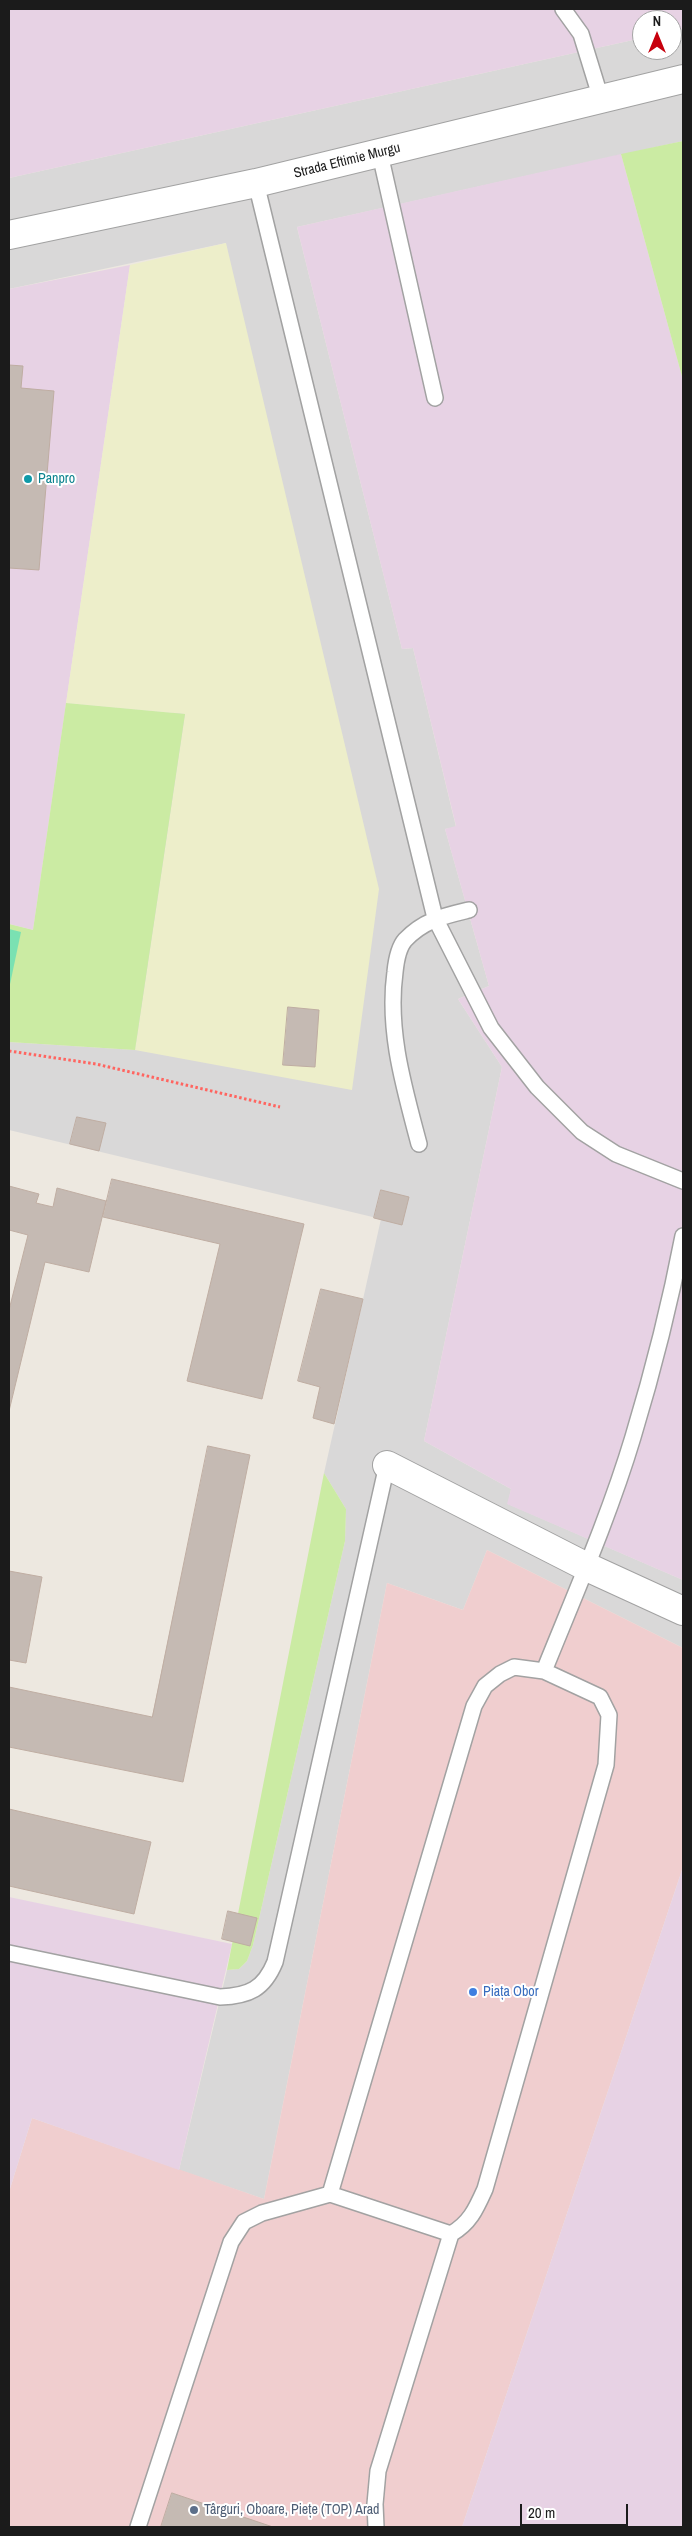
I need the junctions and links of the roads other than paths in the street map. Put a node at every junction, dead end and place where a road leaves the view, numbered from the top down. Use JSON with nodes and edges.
{"nodes":[{"id":1,"x":563,"y":9,"type":"edge"},
{"id":2,"x":683,"y":80,"type":"edge"},
{"id":3,"x":601,"y":99,"type":"junction"},
{"id":4,"x":380,"y":154,"type":"junction"},
{"id":5,"x":256,"y":183,"type":"junction"},
{"id":6,"x":9,"y":235,"type":"edge"},
{"id":7,"x":435,"y":398,"type":"dead end"},
{"id":8,"x":469,"y":910,"type":"dead end"},
{"id":9,"x":434,"y":918,"type":"junction"},
{"id":10,"x":419,"y":1144,"type":"dead end"},
{"id":11,"x":683,"y":1181,"type":"edge"},
{"id":12,"x":683,"y":1236,"type":"edge"},
{"id":13,"x":387,"y":1466,"type":"joint"},
{"id":14,"x":586,"y":1567,"type":"junction"},
{"id":15,"x":683,"y":1611,"type":"edge"},
{"id":16,"x":544,"y":1671,"type":"junction"},
{"id":17,"x":9,"y":1953,"type":"edge"},
{"id":18,"x":330,"y":2194,"type":"junction"},
{"id":19,"x":451,"y":2234,"type":"junction"},
{"id":20,"x":138,"y":2527,"type":"edge"},
{"id":21,"x":376,"y":2527,"type":"edge"}],
"edges":[{"from":1,"to":3,"type":"lane"},
{"from":2,"to":3,"type":"street","name":"Strada Eftimie Murgu"},
{"from":3,"to":4,"type":"street","name":"Strada Eftimie Murgu"},
{"from":4,"to":5,"type":"street","name":"Strada Eftimie Murgu"},
{"from":4,"to":7,"type":"lane"},
{"from":5,"to":6,"type":"street","name":"Strada Eftimie Murgu"},
{"from":5,"to":9,"type":"lane"},
{"from":8,"to":9,"type":"lane"},
{"from":9,"to":10,"type":"lane"},
{"from":9,"to":11,"type":"lane"},
{"from":12,"to":14,"type":"lane"},
{"from":13,"to":14,"type":"street"},
{"from":13,"to":17,"type":"lane"},
{"from":14,"to":15,"type":"street"},
{"from":14,"to":16,"type":"lane"},
{"from":16,"to":18,"type":"lane"},
{"from":16,"to":19,"type":"lane"},
{"from":18,"to":19,"type":"lane"},
{"from":18,"to":20,"type":"lane"},
{"from":19,"to":21,"type":"lane"}]}
